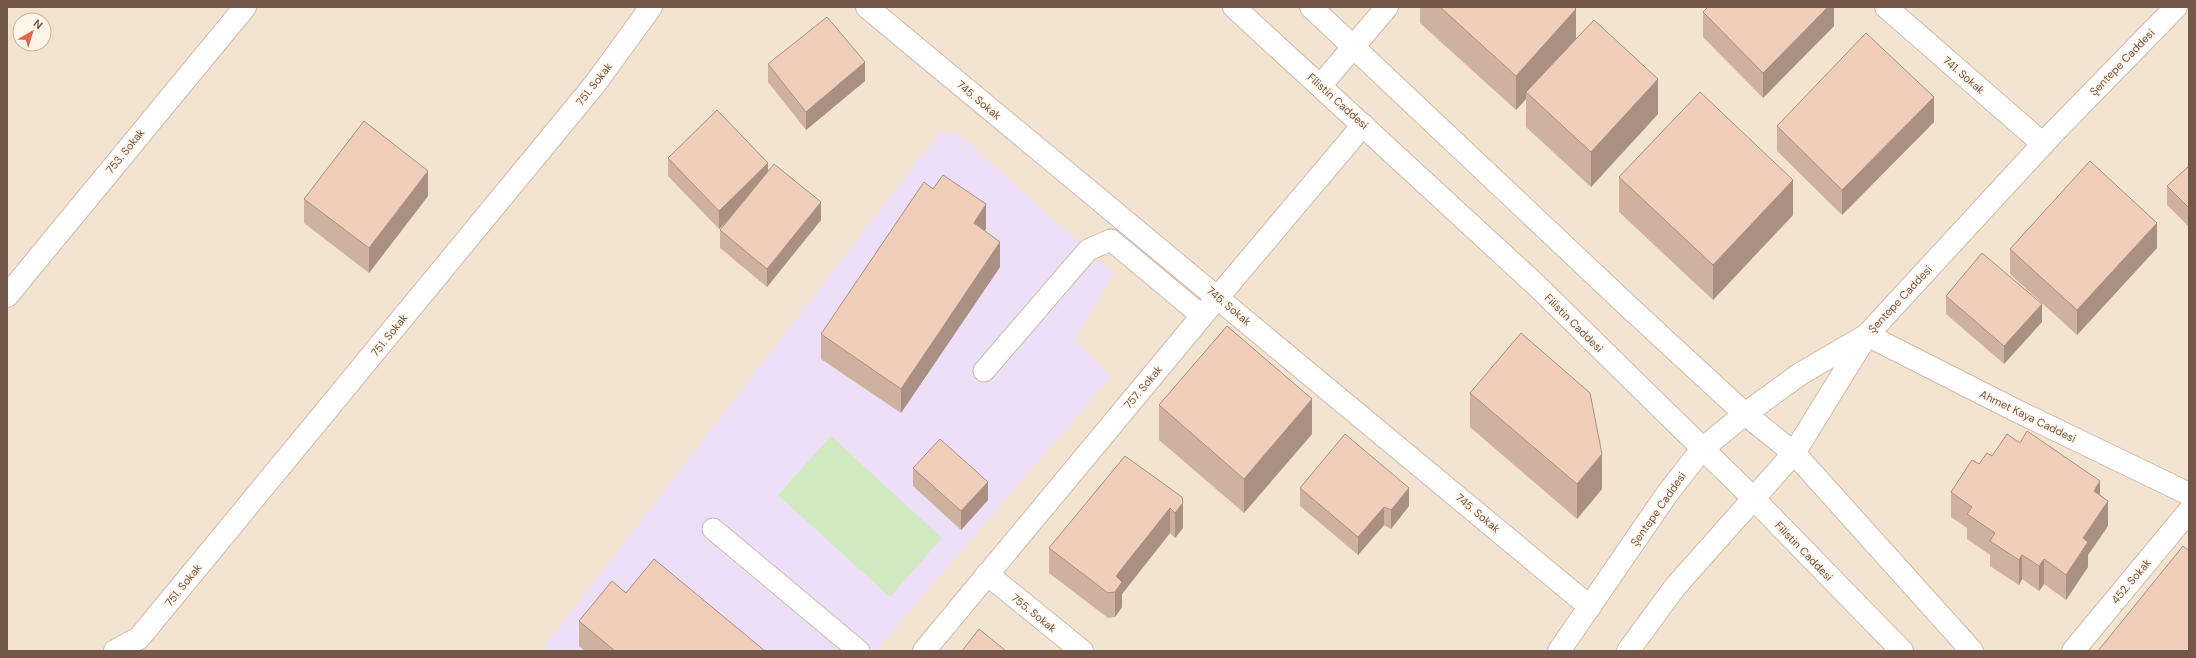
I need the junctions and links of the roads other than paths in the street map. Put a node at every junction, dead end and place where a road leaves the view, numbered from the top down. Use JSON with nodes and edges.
{"nodes":[{"id":1,"x":245,"y":7,"type":"edge"},
{"id":2,"x":651,"y":7,"type":"edge"},
{"id":3,"x":866,"y":7,"type":"edge"},
{"id":4,"x":1234,"y":7,"type":"edge"},
{"id":5,"x":1311,"y":7,"type":"edge"},
{"id":6,"x":1387,"y":7,"type":"edge"},
{"id":7,"x":1886,"y":7,"type":"edge"},
{"id":8,"x":2176,"y":7,"type":"edge"},
{"id":9,"x":1353,"y":47,"type":"junction"},
{"id":10,"x":1321,"y":85,"type":"junction"},
{"id":11,"x":1363,"y":124,"type":"junction"},
{"id":12,"x":2043,"y":144,"type":"junction"},
{"id":13,"x":7,"y":296,"type":"edge"},
{"id":14,"x":1218,"y":297,"type":"junction"},
{"id":15,"x":1202,"y":316,"type":"junction"},
{"id":16,"x":1867,"y":335,"type":"junction"},
{"id":17,"x":984,"y":370,"type":"dead end"},
{"id":18,"x":1745,"y":414,"type":"junction"},
{"id":19,"x":1702,"y":449,"type":"junction"},
{"id":20,"x":1794,"y":453,"type":"junction"},
{"id":21,"x":2189,"y":494,"type":"edge"},
{"id":22,"x":1754,"y":498,"type":"junction"},
{"id":23,"x":2189,"y":511,"type":"edge"},
{"id":24,"x":713,"y":529,"type":"dead end"},
{"id":25,"x":986,"y":574,"type":"junction"},
{"id":26,"x":1590,"y":607,"type":"junction"},
{"id":27,"x":115,"y":651,"type":"edge"},
{"id":28,"x":859,"y":651,"type":"edge"},
{"id":29,"x":924,"y":651,"type":"edge"},
{"id":30,"x":1082,"y":651,"type":"edge"},
{"id":31,"x":1559,"y":651,"type":"edge"},
{"id":32,"x":1628,"y":651,"type":"edge"},
{"id":33,"x":1902,"y":651,"type":"edge"},
{"id":34,"x":1972,"y":651,"type":"edge"},
{"id":35,"x":2073,"y":651,"type":"edge"}],
"edges":[{"from":1,"to":13,"type":"street","name":"753. Sokak"},
{"from":2,"to":27,"type":"street","name":"751. Sokak"},
{"from":3,"to":14,"type":"street","name":"745. Sokak"},
{"from":4,"to":10,"type":"street","name":"Filistin Caddesi"},
{"from":5,"to":9,"type":"street"},
{"from":6,"to":9,"type":"street"},
{"from":7,"to":12,"type":"street","name":"741. Sokak"},
{"from":8,"to":12,"type":"street","name":"Şentepe Caddesi"},
{"from":9,"to":10,"type":"street"},
{"from":9,"to":18,"type":"street"},
{"from":10,"to":11,"type":"street","name":"Filistin Caddesi"},
{"from":11,"to":14,"type":"street","name":"757. Sokak"},
{"from":11,"to":19,"type":"street","name":"Filistin Caddesi"},
{"from":12,"to":16,"type":"street","name":"Şentepe Caddesi"},
{"from":14,"to":15,"type":"street","name":"757. Sokak"},
{"from":14,"to":26,"type":"street","name":"745. Sokak"},
{"from":15,"to":17,"type":"lane"},
{"from":15,"to":25,"type":"street","name":"757. Sokak"},
{"from":16,"to":18,"type":"street","name":"Şentepe Caddesi"},
{"from":16,"to":20,"type":"street"},
{"from":16,"to":21,"type":"street","name":"Ahmet Kaya Caddesi"},
{"from":18,"to":19,"type":"street","name":"Şentepe Caddesi"},
{"from":18,"to":20,"type":"street"},
{"from":19,"to":22,"type":"street","name":"Filistin Caddesi"},
{"from":19,"to":26,"type":"street","name":"Şentepe Caddesi"},
{"from":20,"to":22,"type":"street"},
{"from":20,"to":34,"type":"street"},
{"from":22,"to":32,"type":"street"},
{"from":22,"to":33,"type":"street","name":"Filistin Caddesi"},
{"from":23,"to":35,"type":"street","name":"452. Sokak"},
{"from":24,"to":28,"type":"lane"},
{"from":25,"to":29,"type":"street","name":"757. Sokak"},
{"from":25,"to":30,"type":"street","name":"755. Sokak"},
{"from":26,"to":31,"type":"street","name":"Şentepe Caddesi"}]}
